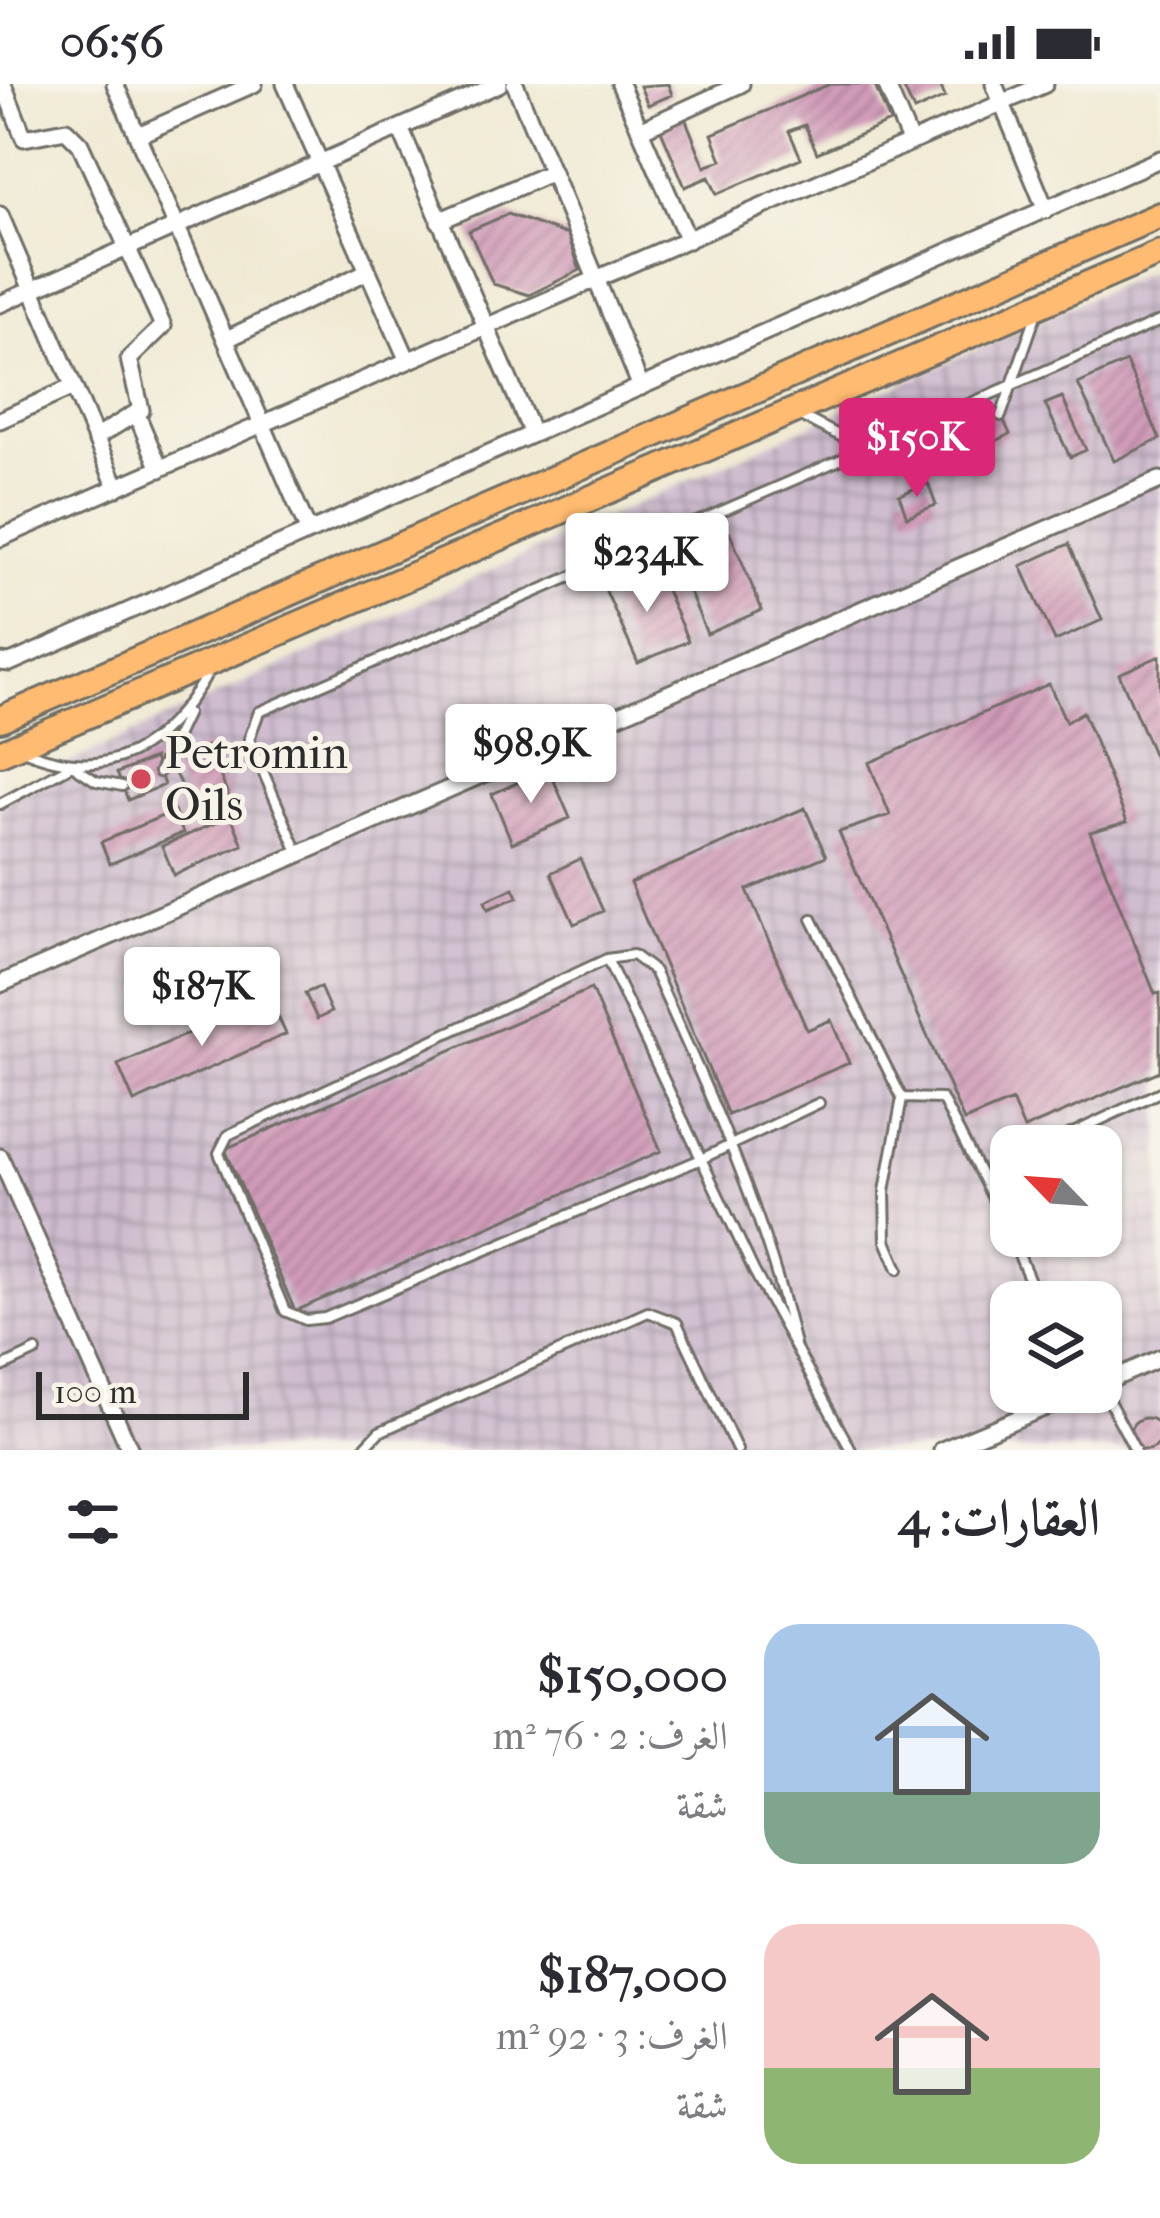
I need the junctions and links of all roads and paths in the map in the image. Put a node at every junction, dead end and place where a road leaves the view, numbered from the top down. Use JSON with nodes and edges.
{"nodes":[{"id":1,"x":3,"y":84,"type":"edge"},
{"id":2,"x":116,"y":84,"type":"edge"},
{"id":3,"x":254,"y":84,"type":"edge"},
{"id":4,"x":285,"y":84,"type":"edge"},
{"id":5,"x":446,"y":84,"type":"edge"},
{"id":6,"x":499,"y":84,"type":"edge"},
{"id":7,"x":514,"y":84,"type":"edge"},
{"id":8,"x":620,"y":84,"type":"edge"},
{"id":9,"x":741,"y":84,"type":"edge"},
{"id":10,"x":886,"y":84,"type":"edge"},
{"id":11,"x":994,"y":84,"type":"edge"},
{"id":12,"x":1045,"y":84,"type":"edge"},
{"id":13,"x":455,"y":103,"type":"junction"},
{"id":14,"x":1003,"y":104,"type":"junction"},
{"id":15,"x":400,"y":128,"type":"junction"},
{"id":16,"x":640,"y":130,"type":"junction"},
{"id":17,"x":138,"y":135,"type":"junction"},
{"id":18,"x":909,"y":140,"type":"junction"},
{"id":19,"x":1160,"y":159,"type":"edge"},
{"id":20,"x":320,"y":162,"type":"junction"},
{"id":21,"x":552,"y":172,"type":"junction"},
{"id":22,"x":1046,"y":210,"type":"junction"},
{"id":23,"x":0,"y":215,"type":"edge"},
{"id":24,"x":1160,"y":215,"type":"edge"},
{"id":25,"x":439,"y":221,"type":"junction"},
{"id":26,"x":176,"y":227,"type":"junction"},
{"id":27,"x":688,"y":240,"type":"junction"},
{"id":28,"x":130,"y":247,"type":"junction"},
{"id":29,"x":1160,"y":253,"type":"edge"},
{"id":30,"x":366,"y":272,"type":"junction"},
{"id":31,"x":597,"y":279,"type":"junction"},
{"id":32,"x":32,"y":290,"type":"junction"},
{"id":33,"x":0,"y":304,"type":"edge"},
{"id":34,"x":1038,"y":306,"type":"junction"},
{"id":35,"x":1160,"y":321,"type":"edge"},
{"id":36,"x":486,"y":326,"type":"junction"},
{"id":37,"x":227,"y":339,"type":"junction"},
{"id":38,"x":408,"y":361,"type":"junction"},
{"id":39,"x":641,"y":386,"type":"junction"},
{"id":40,"x":74,"y":387,"type":"junction"},
{"id":41,"x":1014,"y":387,"type":"junction"},
{"id":42,"x":791,"y":412,"type":"junction"},
{"id":43,"x":137,"y":415,"type":"junction"},
{"id":44,"x":1001,"y":416,"type":"dead end"},
{"id":45,"x":0,"y":420,"type":"edge"},
{"id":46,"x":263,"y":424,"type":"junction"},
{"id":47,"x":982,"y":424,"type":"dead end"},
{"id":48,"x":532,"y":433,"type":"junction"},
{"id":49,"x":95,"y":438,"type":"junction"},
{"id":50,"x":951,"y":439,"type":"dead end"},
{"id":51,"x":870,"y":448,"type":"junction"},
{"id":52,"x":932,"y":448,"type":"dead end"},
{"id":53,"x":160,"y":469,"type":"junction"},
{"id":54,"x":1160,"y":480,"type":"edge"},
{"id":55,"x":117,"y":488,"type":"junction"},
{"id":56,"x":308,"y":530,"type":"junction"},
{"id":57,"x":0,"y":538,"type":"edge"},
{"id":58,"x":0,"y":662,"type":"edge"},
{"id":59,"x":213,"y":664,"type":"junction"},
{"id":60,"x":193,"y":699,"type":"junction"},
{"id":61,"x":0,"y":718,"type":"edge"},
{"id":62,"x":7,"y":750,"type":"edge"},
{"id":63,"x":72,"y":766,"type":"junction"},
{"id":64,"x":159,"y":772,"type":"dead end"},
{"id":65,"x":122,"y":786,"type":"dead end"},
{"id":66,"x":0,"y":804,"type":"edge"},
{"id":67,"x":298,"y":852,"type":"junction"},
{"id":68,"x":812,"y":920,"type":"dead end"},
{"id":69,"x":607,"y":959,"type":"junction"},
{"id":70,"x":0,"y":984,"type":"edge"},
{"id":71,"x":1160,"y":1092,"type":"edge"},
{"id":72,"x":902,"y":1098,"type":"junction"},
{"id":73,"x":819,"y":1103,"type":"dead end"},
{"id":74,"x":1090,"y":1125,"type":"edge"},
{"id":75,"x":732,"y":1142,"type":"junction"},
{"id":76,"x":0,"y":1156,"type":"edge"},
{"id":77,"x":699,"y":1160,"type":"junction"},
{"id":78,"x":990,"y":1193,"type":"edge"},
{"id":79,"x":898,"y":1269,"type":"dead end"},
{"id":80,"x":795,"y":1345,"type":"junction"},
{"id":81,"x":36,"y":1351,"type":"dead end"},
{"id":82,"x":1160,"y":1358,"type":"edge"},
{"id":83,"x":0,"y":1368,"type":"edge"},
{"id":84,"x":1122,"y":1375,"type":"edge"},
{"id":85,"x":1030,"y":1413,"type":"edge"},
{"id":86,"x":1116,"y":1413,"type":"edge"},
{"id":87,"x":130,"y":1450,"type":"edge"},
{"id":88,"x":362,"y":1450,"type":"edge"},
{"id":89,"x":737,"y":1450,"type":"edge"},
{"id":90,"x":850,"y":1450,"type":"edge"},
{"id":91,"x":942,"y":1450,"type":"edge"},
{"id":92,"x":1135,"y":1450,"type":"edge"}],
"edges":[{"from":1,"to":28,"type":"street"},
{"from":2,"to":17,"type":"street"},
{"from":3,"to":17,"type":"street"},
{"from":4,"to":20,"type":"street"},
{"from":5,"to":13,"type":"street"},
{"from":6,"to":13,"type":"street"},
{"from":7,"to":21,"type":"street"},
{"from":8,"to":16,"type":"street"},
{"from":9,"to":16,"type":"street"},
{"from":10,"to":18,"type":"street"},
{"from":11,"to":14,"type":"street"},
{"from":12,"to":14,"type":"street"},
{"from":13,"to":15,"type":"street"},
{"from":14,"to":18,"type":"street"},
{"from":14,"to":22,"type":"street"},
{"from":15,"to":20,"type":"street"},
{"from":15,"to":25,"type":"street"},
{"from":16,"to":27,"type":"street"},
{"from":17,"to":26,"type":"street"},
{"from":18,"to":27,"type":"street"},
{"from":19,"to":22,"type":"street"},
{"from":20,"to":26,"type":"street"},
{"from":20,"to":30,"type":"street"},
{"from":21,"to":25,"type":"street"},
{"from":21,"to":31,"type":"street"},
{"from":22,"to":39,"type":"street"},
{"from":23,"to":32,"type":"street"},
{"from":24,"to":61,"type":"highway"},
{"from":25,"to":36,"type":"street"},
{"from":26,"to":28,"type":"street"},
{"from":26,"to":37,"type":"street"},
{"from":27,"to":31,"type":"street"},
{"from":28,"to":32,"type":"street"},
{"from":28,"to":43,"type":"street"},
{"from":29,"to":34,"type":"highway"},
{"from":30,"to":37,"type":"street"},
{"from":30,"to":38,"type":"street"},
{"from":31,"to":36,"type":"street"},
{"from":31,"to":39,"type":"street"},
{"from":32,"to":33,"type":"street"},
{"from":32,"to":40,"type":"street"},
{"from":34,"to":41,"type":"lane"},
{"from":34,"to":42,"type":"highway"},
{"from":35,"to":41,"type":"lane"},
{"from":36,"to":38,"type":"street"},
{"from":36,"to":48,"type":"street"},
{"from":37,"to":46,"type":"street"},
{"from":38,"to":46,"type":"street"},
{"from":39,"to":48,"type":"street"},
{"from":40,"to":45,"type":"street"},
{"from":40,"to":49,"type":"street"},
{"from":41,"to":44,"type":"lane"},
{"from":41,"to":51,"type":"lane"},
{"from":42,"to":51,"type":"lane"},
{"from":42,"to":59,"type":"highway"},
{"from":43,"to":49,"type":"street"},
{"from":43,"to":53,"type":"street"},
{"from":46,"to":53,"type":"street"},
{"from":46,"to":56,"type":"street"},
{"from":47,"to":50,"type":"lane"},
{"from":48,"to":56,"type":"street"},
{"from":49,"to":55,"type":"street"},
{"from":51,"to":52,"type":"lane"},
{"from":51,"to":67,"type":"lane"},
{"from":53,"to":55,"type":"street"},
{"from":54,"to":67,"type":"street"},
{"from":55,"to":57,"type":"street"},
{"from":56,"to":58,"type":"street"},
{"from":59,"to":60,"type":"lane"},
{"from":59,"to":62,"type":"highway"},
{"from":60,"to":63,"type":"lane"},
{"from":60,"to":64,"type":"lane"},
{"from":62,"to":63,"type":"lane"},
{"from":63,"to":65,"type":"lane"},
{"from":63,"to":66,"type":"lane"},
{"from":67,"to":70,"type":"street"},
{"from":68,"to":72,"type":"lane"},
{"from":69,"to":75,"type":"lane"},
{"from":69,"to":77,"type":"lane"},
{"from":69,"to":77,"type":"lane"},
{"from":71,"to":74,"type":"lane"},
{"from":72,"to":78,"type":"lane"},
{"from":72,"to":79,"type":"lane"},
{"from":73,"to":75,"type":"lane"},
{"from":75,"to":77,"type":"lane"},
{"from":75,"to":80,"type":"lane"},
{"from":76,"to":87,"type":"street"},
{"from":77,"to":80,"type":"lane"},
{"from":80,"to":90,"type":"lane"},
{"from":81,"to":83,"type":"lane"},
{"from":82,"to":84,"type":"street"},
{"from":85,"to":91,"type":"street"},
{"from":86,"to":92,"type":"lane"},
{"from":88,"to":89,"type":"lane"}]}
